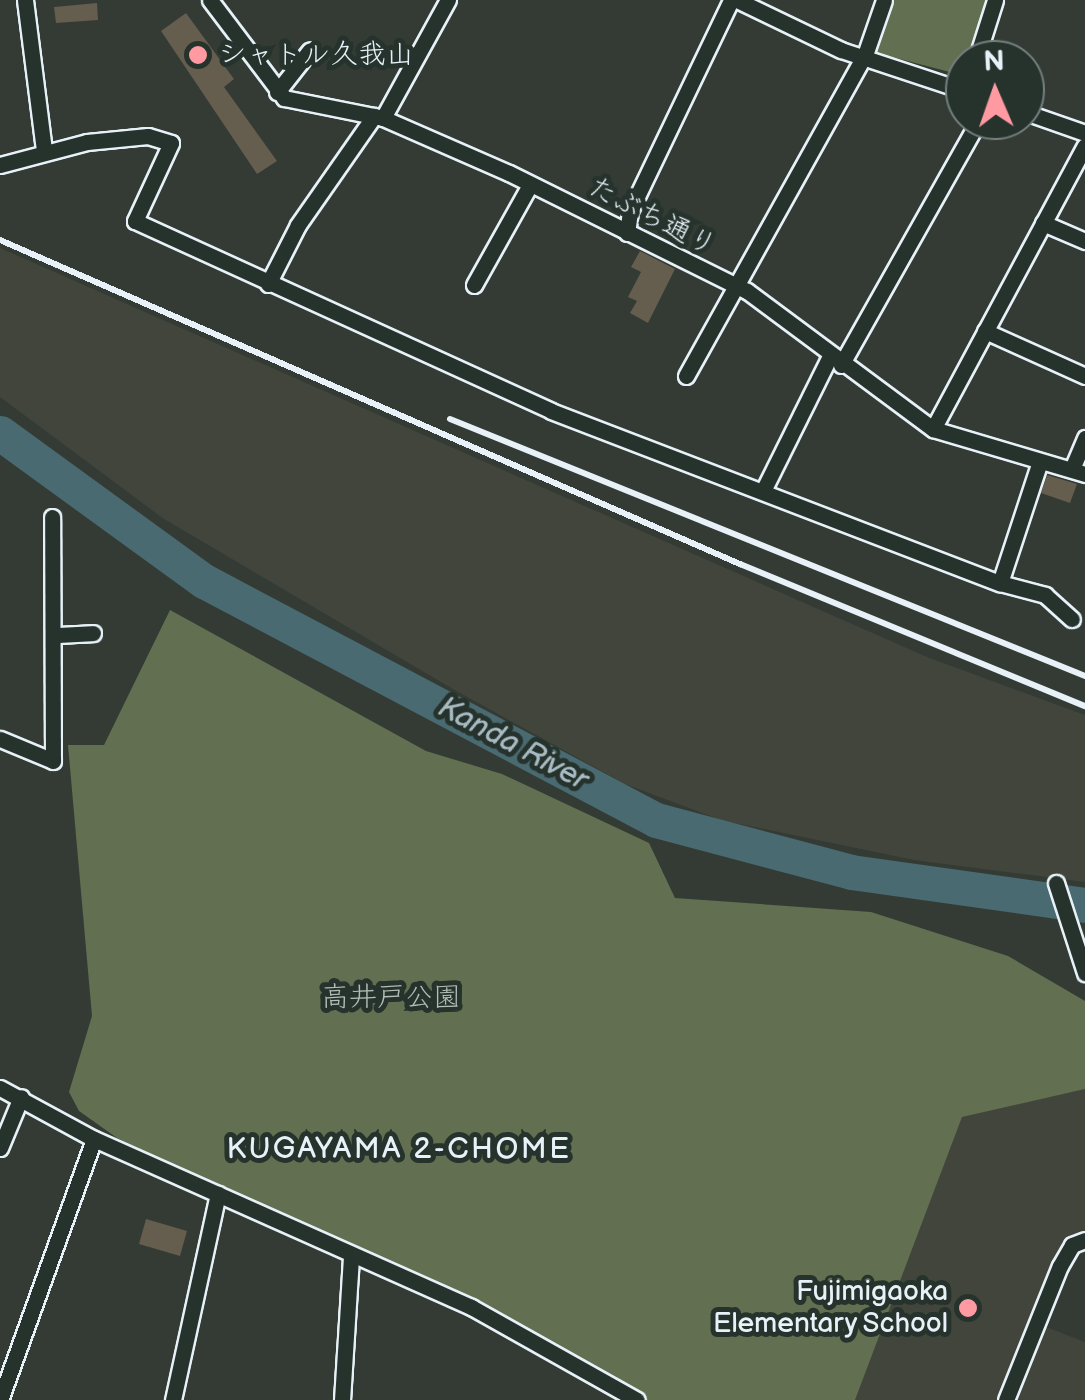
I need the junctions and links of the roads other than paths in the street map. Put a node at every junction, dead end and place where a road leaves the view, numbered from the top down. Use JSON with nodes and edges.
{"nodes":[{"id":1,"x":25,"y":0,"type":"edge"},
{"id":2,"x":210,"y":0,"type":"edge"},
{"id":3,"x":448,"y":0,"type":"edge"},
{"id":4,"x":734,"y":0,"type":"edge"},
{"id":5,"x":884,"y":0,"type":"edge"},
{"id":6,"x":995,"y":0,"type":"edge"},
{"id":7,"x":982,"y":40,"type":"edge"},
{"id":8,"x":310,"y":50,"type":"dead end"},
{"id":9,"x":865,"y":55,"type":"junction"},
{"id":10,"x":945,"y":84,"type":"edge"},
{"id":11,"x":277,"y":92,"type":"junction"},
{"id":12,"x":378,"y":117,"type":"junction"},
{"id":13,"x":1045,"y":119,"type":"edge"},
{"id":14,"x":1085,"y":133,"type":"edge"},
{"id":15,"x":967,"y":140,"type":"edge"},
{"id":16,"x":1085,"y":146,"type":"edge"},
{"id":17,"x":44,"y":151,"type":"junction"},
{"id":18,"x":0,"y":165,"type":"edge"},
{"id":19,"x":530,"y":185,"type":"junction"},
{"id":20,"x":1043,"y":222,"type":"junction"},
{"id":21,"x":627,"y":233,"type":"junction"},
{"id":22,"x":1085,"y":240,"type":"edge"},
{"id":23,"x":268,"y":284,"type":"junction"},
{"id":24,"x":474,"y":285,"type":"dead end"},
{"id":25,"x":734,"y":286,"type":"junction"},
{"id":26,"x":985,"y":331,"type":"junction"},
{"id":27,"x":836,"y":360,"type":"junction"},
{"id":28,"x":686,"y":376,"type":"dead end"},
{"id":29,"x":1085,"y":376,"type":"edge"},
{"id":30,"x":933,"y":429,"type":"junction"},
{"id":31,"x":1085,"y":438,"type":"edge"},
{"id":32,"x":1040,"y":460,"type":"junction"},
{"id":33,"x":1078,"y":472,"type":"edge"},
{"id":34,"x":764,"y":490,"type":"junction"},
{"id":35,"x":52,"y":517,"type":"dead end"},
{"id":36,"x":1000,"y":583,"type":"junction"},
{"id":37,"x":1072,"y":618,"type":"dead end"},
{"id":38,"x":92,"y":634,"type":"dead end"},
{"id":39,"x":56,"y":636,"type":"junction"},
{"id":40,"x":0,"y":739,"type":"edge"},
{"id":41,"x":1057,"y":886,"type":"dead end"},
{"id":42,"x":1085,"y":973,"type":"edge"},
{"id":43,"x":0,"y":1088,"type":"edge"},
{"id":44,"x":21,"y":1097,"type":"junction"},
{"id":45,"x":94,"y":1139,"type":"junction"},
{"id":46,"x":0,"y":1148,"type":"edge"},
{"id":47,"x":218,"y":1194,"type":"junction"},
{"id":48,"x":1085,"y":1240,"type":"edge"},
{"id":49,"x":351,"y":1257,"type":"junction"},
{"id":50,"x":0,"y":1400,"type":"edge"},
{"id":51,"x":173,"y":1400,"type":"edge"},
{"id":52,"x":342,"y":1400,"type":"edge"},
{"id":53,"x":637,"y":1400,"type":"edge"},
{"id":54,"x":1006,"y":1400,"type":"edge"}],
"edges":[{"from":1,"to":17,"type":"street"},
{"from":2,"to":11,"type":"street"},
{"from":3,"to":12,"type":"street"},
{"from":4,"to":9,"type":"street"},
{"from":4,"to":21,"type":"street"},
{"from":5,"to":9,"type":"street"},
{"from":6,"to":7,"type":"street"},
{"from":8,"to":11,"type":"street"},
{"from":9,"to":10,"type":"street"},
{"from":9,"to":25,"type":"street"},
{"from":11,"to":12,"type":"street","name":"たぶち通り"},
{"from":12,"to":19,"type":"street","name":"たぶち通り"},
{"from":12,"to":23,"type":"street"},
{"from":13,"to":14,"type":"street"},
{"from":15,"to":27,"type":"street"},
{"from":16,"to":20,"type":"street"},
{"from":17,"to":18,"type":"street"},
{"from":17,"to":23,"type":"street"},
{"from":19,"to":21,"type":"street","name":"たぶち通り"},
{"from":19,"to":24,"type":"street"},
{"from":20,"to":22,"type":"street"},
{"from":20,"to":26,"type":"street"},
{"from":21,"to":25,"type":"street","name":"たぶち通り"},
{"from":23,"to":34,"type":"street"},
{"from":25,"to":27,"type":"street","name":"たぶち通り"},
{"from":25,"to":28,"type":"street"},
{"from":26,"to":29,"type":"street"},
{"from":26,"to":30,"type":"street"},
{"from":27,"to":30,"type":"street","name":"たぶち通り"},
{"from":27,"to":34,"type":"street"},
{"from":30,"to":32,"type":"street","name":"たぶち通り"},
{"from":31,"to":33,"type":"street"},
{"from":32,"to":33,"type":"street","name":"たぶち通り"},
{"from":32,"to":36,"type":"street"},
{"from":34,"to":36,"type":"street"},
{"from":35,"to":39,"type":"street"},
{"from":36,"to":37,"type":"street"},
{"from":38,"to":39,"type":"street"},
{"from":39,"to":40,"type":"street"},
{"from":41,"to":42,"type":"street"},
{"from":43,"to":44,"type":"street"},
{"from":44,"to":45,"type":"street"},
{"from":44,"to":46,"type":"street"},
{"from":45,"to":47,"type":"street"},
{"from":45,"to":50,"type":"street"},
{"from":47,"to":49,"type":"street"},
{"from":47,"to":51,"type":"street"},
{"from":48,"to":54,"type":"street"},
{"from":49,"to":52,"type":"street"},
{"from":49,"to":53,"type":"street"}]}
